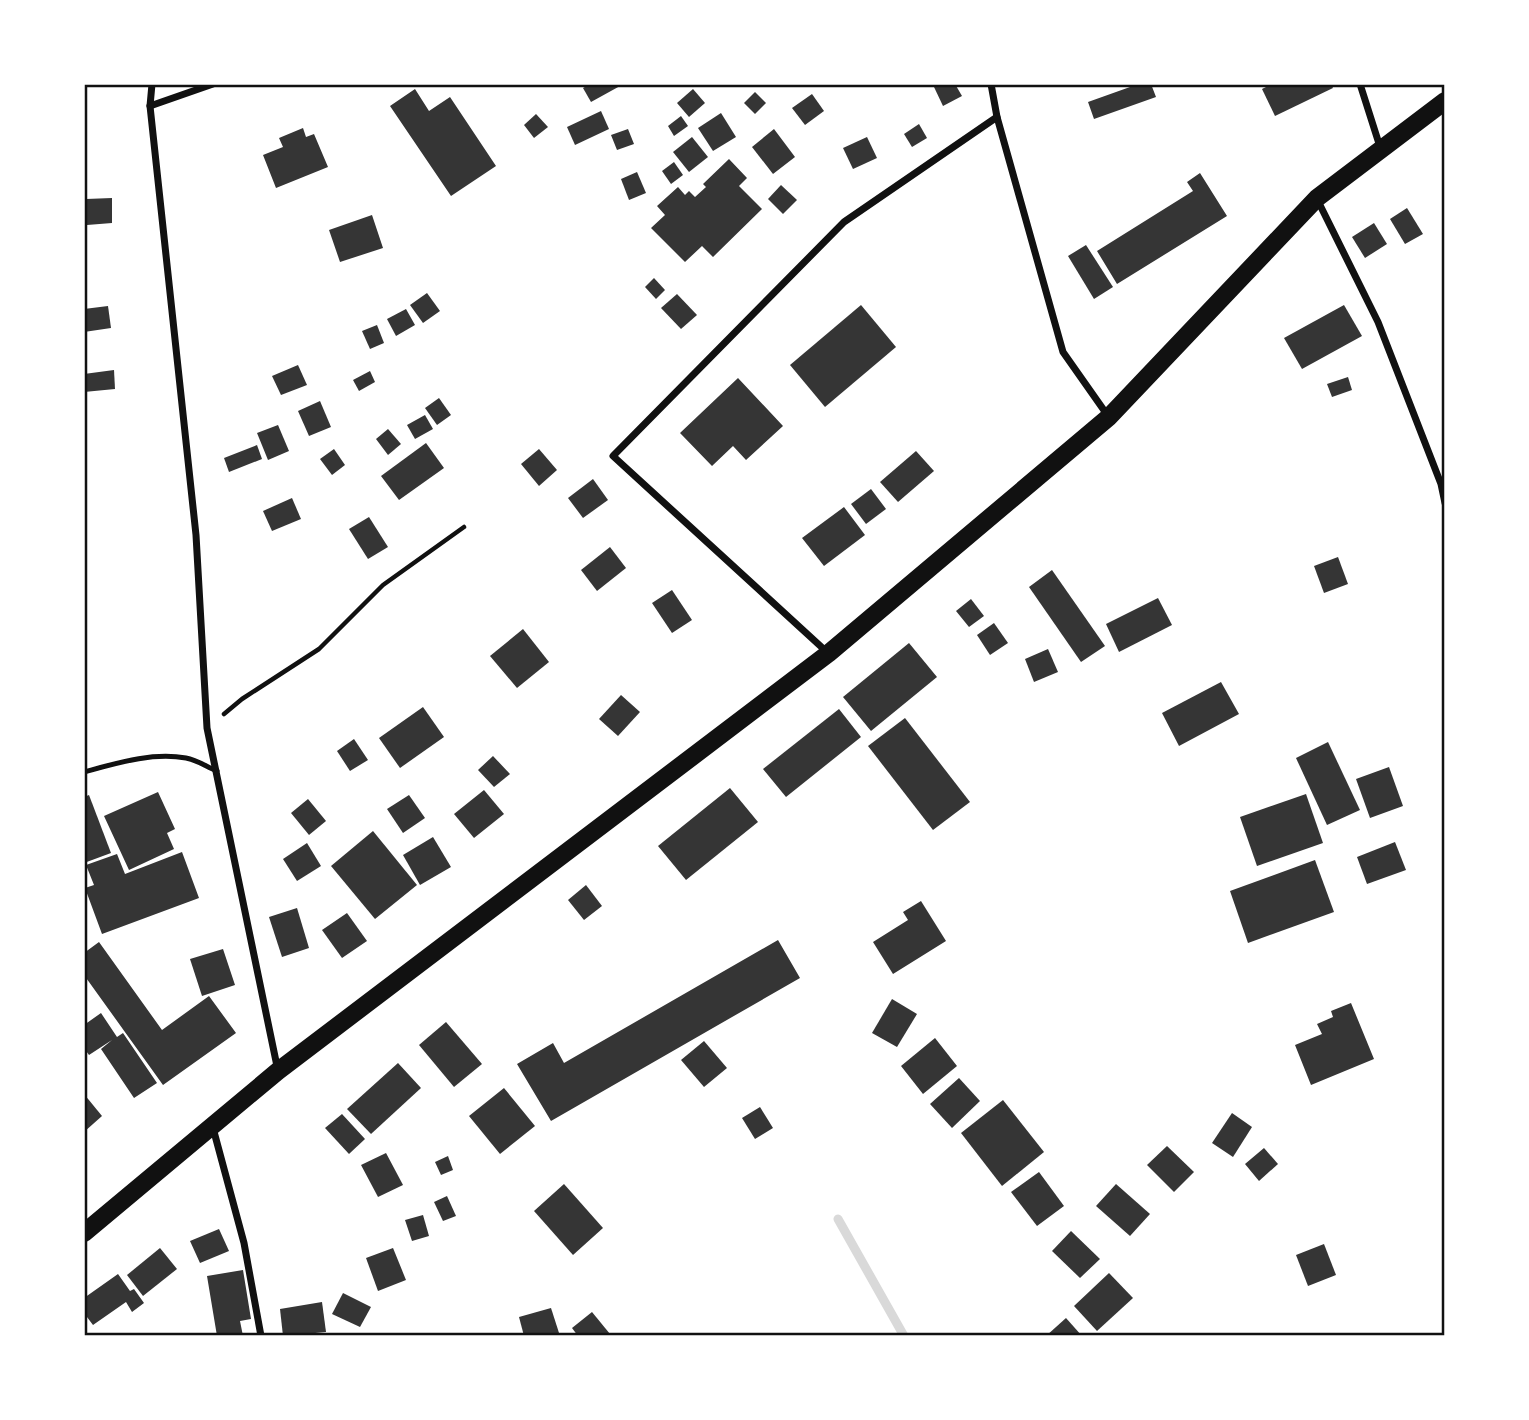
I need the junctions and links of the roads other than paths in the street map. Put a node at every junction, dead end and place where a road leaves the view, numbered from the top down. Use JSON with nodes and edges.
{"nodes":[{"id":1,"x":152,"y":84,"type":"edge"},
{"id":2,"x":213,"y":84,"type":"edge"},
{"id":3,"x":990,"y":84,"type":"edge"},
{"id":4,"x":1360,"y":84,"type":"edge"},
{"id":5,"x":1445,"y":101,"type":"edge"},
{"id":6,"x":150,"y":106,"type":"junction"},
{"id":7,"x":997,"y":117,"type":"junction"},
{"id":8,"x":1381,"y":150,"type":"junction"},
{"id":9,"x":1317,"y":198,"type":"junction"},
{"id":10,"x":1109,"y":417,"type":"junction"},
{"id":11,"x":1445,"y":503,"type":"edge"},
{"id":12,"x":829,"y":653,"type":"junction"},
{"id":13,"x":217,"y":771,"type":"junction"},
{"id":14,"x":84,"y":772,"type":"edge"},
{"id":15,"x":278,"y":1071,"type":"junction"},
{"id":16,"x":212,"y":1124,"type":"junction"},
{"id":17,"x":84,"y":1233,"type":"edge"},
{"id":18,"x":261,"y":1336,"type":"edge"}],
"edges":[{"from":1,"to":6,"type":"street"},
{"from":2,"to":6,"type":"street"},
{"from":3,"to":7,"type":"street"},
{"from":4,"to":8,"type":"street"},
{"from":5,"to":8,"type":"main road"},
{"from":6,"to":13,"type":"street"},
{"from":7,"to":10,"type":"street"},
{"from":7,"to":12,"type":"street"},
{"from":8,"to":9,"type":"main road"},
{"from":9,"to":10,"type":"main road"},
{"from":9,"to":11,"type":"street"},
{"from":10,"to":12,"type":"main road"},
{"from":12,"to":15,"type":"main road"},
{"from":13,"to":14,"type":"lane"},
{"from":13,"to":15,"type":"street"},
{"from":15,"to":16,"type":"main road"},
{"from":16,"to":17,"type":"main road"},
{"from":16,"to":18,"type":"street"}]}
